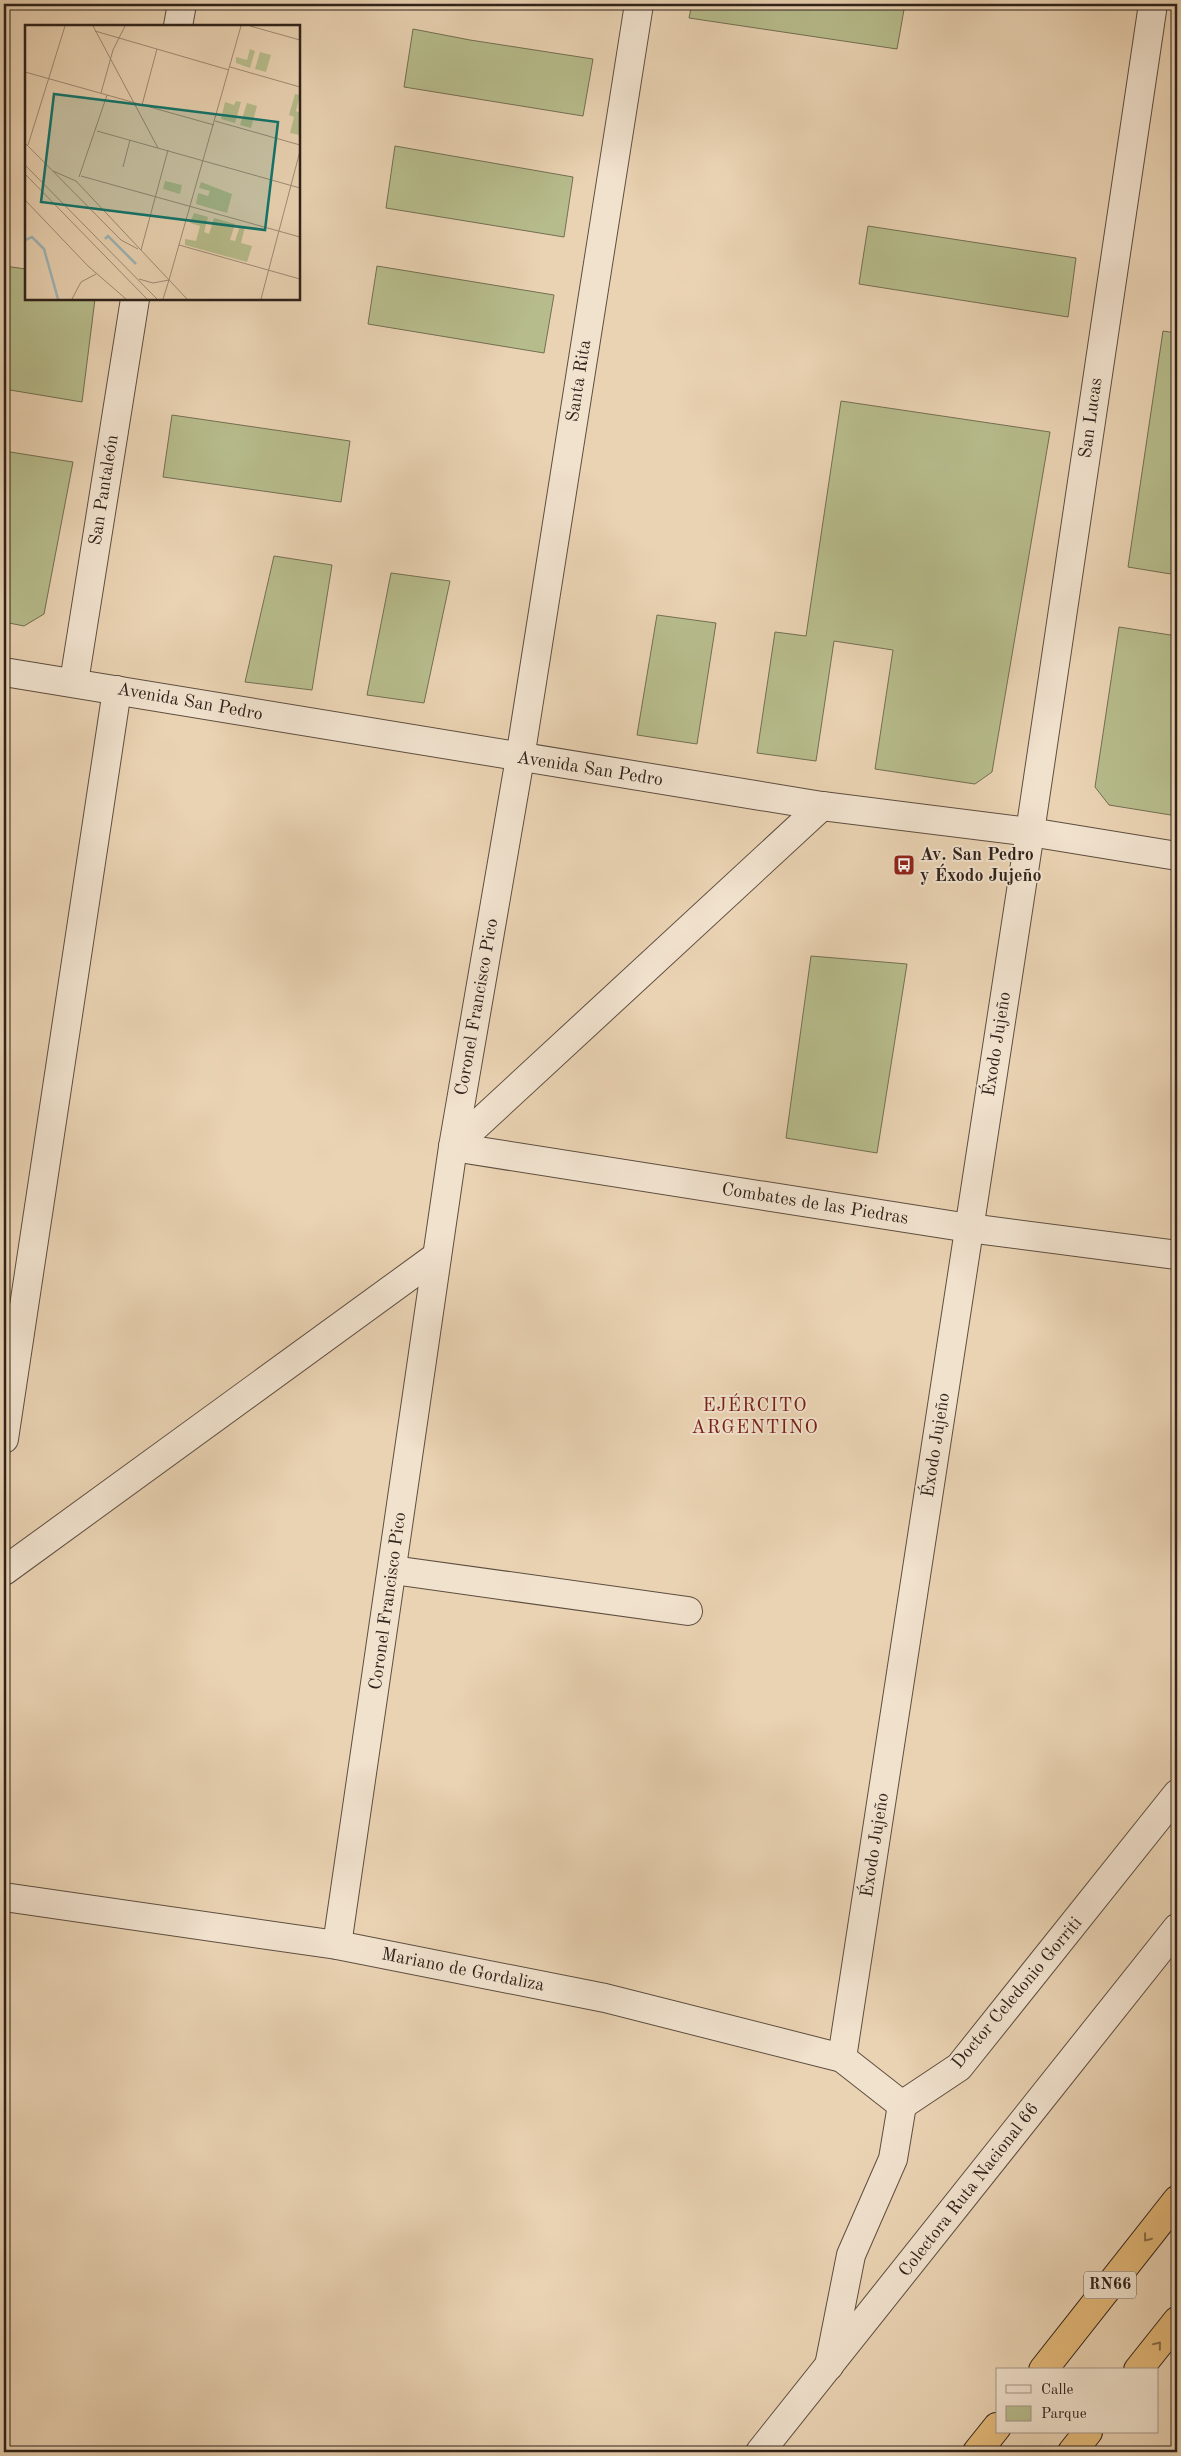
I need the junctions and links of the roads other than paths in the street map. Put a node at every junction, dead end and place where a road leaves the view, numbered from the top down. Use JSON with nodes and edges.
{"nodes":[{"id":1,"x":182,"y":4,"type":"edge"},
{"id":2,"x":639,"y":4,"type":"edge"},
{"id":3,"x":1153,"y":4,"type":"edge"},
{"id":4,"x":178,"y":25,"type":"edge"},
{"id":5,"x":135,"y":300,"type":"edge"},
{"id":6,"x":4,"y":672,"type":"edge"},
{"id":7,"x":74,"y":682,"type":"junction"},
{"id":8,"x":117,"y":690,"type":"junction"},
{"id":9,"x":520,"y":758,"type":"junction"},
{"id":10,"x":822,"y":806,"type":"junction"},
{"id":11,"x":1030,"y":832,"type":"junction"},
{"id":12,"x":1177,"y":856,"type":"edge"},
{"id":13,"x":453,"y":1147,"type":"junction"},
{"id":14,"x":969,"y":1228,"type":"junction"},
{"id":15,"x":1177,"y":1255,"type":"edge"},
{"id":16,"x":437,"y":1256,"type":"junction"},
{"id":17,"x":4,"y":1439,"type":"edge"},
{"id":18,"x":393,"y":1570,"type":"junction"},
{"id":19,"x":4,"y":1571,"type":"edge"},
{"id":20,"x":688,"y":1611,"type":"dead end"},
{"id":21,"x":1177,"y":1794,"type":"edge"},
{"id":22,"x":4,"y":1897,"type":"edge"},
{"id":23,"x":1177,"y":1928,"type":"edge"},
{"id":24,"x":337,"y":1945,"type":"junction"},
{"id":25,"x":842,"y":2058,"type":"junction"},
{"id":26,"x":902,"y":2105,"type":"junction"},
{"id":27,"x":1177,"y":2200,"type":"edge"},
{"id":28,"x":1177,"y":2321,"type":"edge"},
{"id":29,"x":829,"y":2366,"type":"junction"},
{"id":30,"x":1045,"y":2368,"type":"edge"},
{"id":31,"x":1140,"y":2368,"type":"edge"},
{"id":32,"x":996,"y":2428,"type":"edge"},
{"id":33,"x":1086,"y":2434,"type":"edge"},
{"id":34,"x":760,"y":2452,"type":"edge"},
{"id":35,"x":977,"y":2452,"type":"edge"},
{"id":36,"x":1072,"y":2452,"type":"edge"}],
"edges":[{"from":1,"to":4,"type":"street"},
{"from":2,"to":9,"type":"street","name":"Santa Rita"},
{"from":3,"to":11,"type":"street","name":"San Lucas"},
{"from":5,"to":7,"type":"street","name":"San Pantaleón"},
{"from":6,"to":7,"type":"street","name":"Avenida San Pedro"},
{"from":7,"to":8,"type":"street","name":"Avenida San Pedro"},
{"from":8,"to":9,"type":"street","name":"Avenida San Pedro"},
{"from":8,"to":17,"type":"street"},
{"from":9,"to":10,"type":"street","name":"Avenida San Pedro"},
{"from":9,"to":13,"type":"street","name":"Coronel Francisco Pico"},
{"from":10,"to":11,"type":"street","name":"Avenida San Pedro"},
{"from":10,"to":13,"type":"street"},
{"from":11,"to":12,"type":"street","name":"Avenida San Pedro"},
{"from":11,"to":14,"type":"street","name":"Éxodo Jujeño"},
{"from":13,"to":14,"type":"street","name":"Combates de las Piedras"},
{"from":13,"to":16,"type":"street","name":"Coronel Francisco Pico"},
{"from":14,"to":15,"type":"street","name":"Combates de las Piedras"},
{"from":14,"to":25,"type":"street","name":"Éxodo Jujeño"},
{"from":16,"to":18,"type":"street","name":"Coronel Francisco Pico"},
{"from":16,"to":19,"type":"street"},
{"from":18,"to":20,"type":"street"},
{"from":18,"to":24,"type":"street","name":"Coronel Francisco Pico"},
{"from":21,"to":26,"type":"street","name":"Doctor Celedonio Gorriti"},
{"from":22,"to":24,"type":"street","name":"Mariano de Gordaliza"},
{"from":23,"to":29,"type":"street","name":"Colectora Ruta Nacional 66"},
{"from":24,"to":25,"type":"street","name":"Mariano de Gordaliza"},
{"from":25,"to":26,"type":"street","name":"Mariano de Gordaliza"},
{"from":26,"to":29,"type":"street"},
{"from":27,"to":30,"type":"highway","number":"RN66","one_way":true},
{"from":31,"to":28,"type":"highway","one_way":true},
{"from":29,"to":34,"type":"street","name":"Colectora Ruta Nacional 66"},
{"from":32,"to":35,"type":"highway"},
{"from":33,"to":36,"type":"highway"}]}
